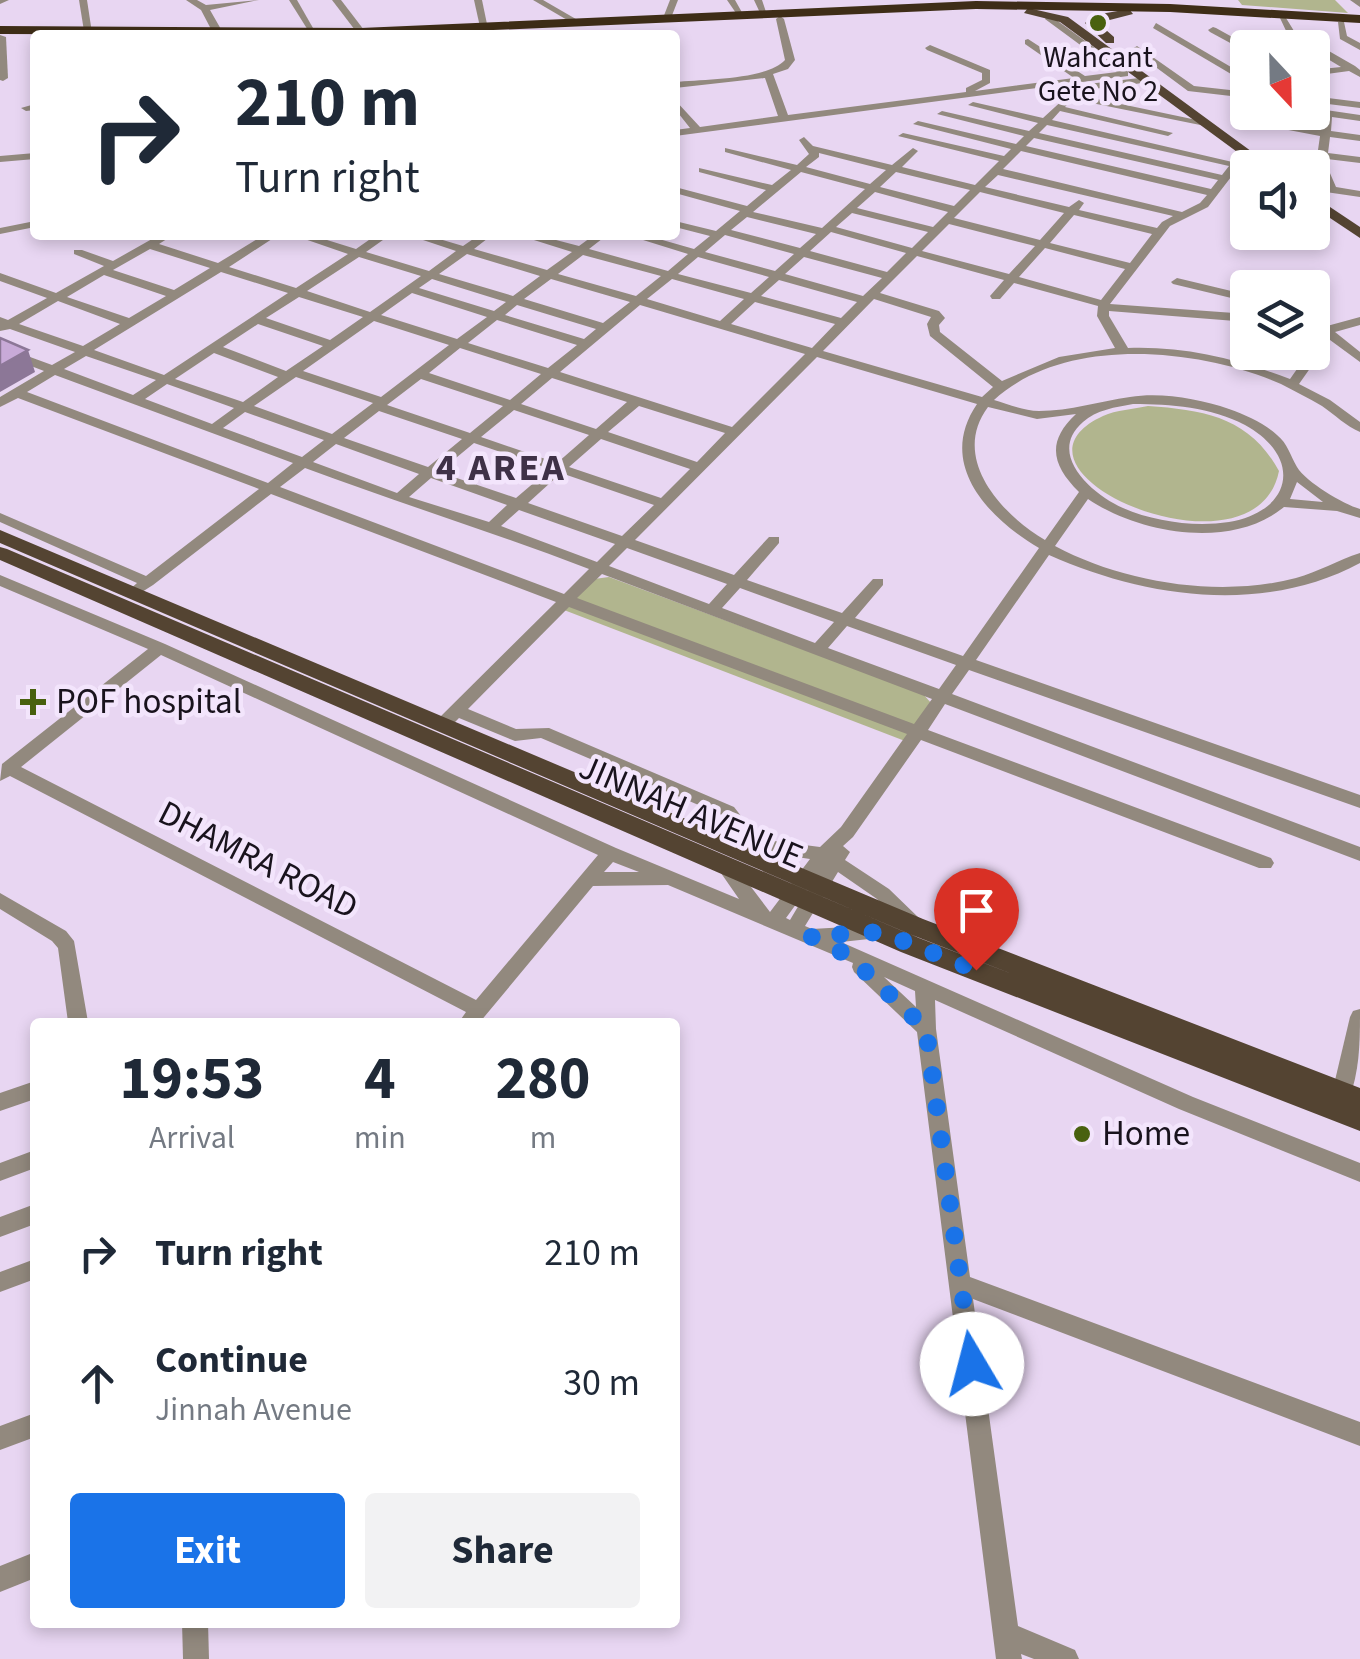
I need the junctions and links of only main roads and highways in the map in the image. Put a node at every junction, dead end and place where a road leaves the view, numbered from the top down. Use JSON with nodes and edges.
{"nodes":[{"id":1,"x":999,"y":2,"type":"edge"},
{"id":2,"x":871,"y":4,"type":"edge"},
{"id":3,"x":1198,"y":5,"type":"edge"},
{"id":4,"x":761,"y":6,"type":"edge"},
{"id":5,"x":1028,"y":11,"type":"junction"},
{"id":6,"x":1129,"y":12,"type":"junction"},
{"id":7,"x":1258,"y":15,"type":"junction"},
{"id":8,"x":668,"y":21,"type":"junction"},
{"id":9,"x":1360,"y":22,"type":"edge"},
{"id":10,"x":510,"y":30,"type":"edge"},
{"id":11,"x":525,"y":30,"type":"edge"},
{"id":12,"x":30,"y":33,"type":"edge"},
{"id":13,"x":0,"y":34,"type":"edge"},
{"id":14,"x":30,"y":37,"type":"edge"},
{"id":15,"x":1181,"y":93,"type":"junction"},
{"id":16,"x":1244,"y":150,"type":"edge"},
{"id":17,"x":1259,"y":150,"type":"edge"},
{"id":18,"x":1330,"y":204,"type":"edge"},
{"id":19,"x":1330,"y":211,"type":"edge"},
{"id":20,"x":1358,"y":228,"type":"edge"},
{"id":21,"x":0,"y":536,"type":"edge"},
{"id":22,"x":0,"y":554,"type":"edge"},
{"id":23,"x":723,"y":852,"type":"junction"},
{"id":24,"x":809,"y":890,"type":"junction"},
{"id":25,"x":1351,"y":1096,"type":"edge"},
{"id":26,"x":1360,"y":1120,"type":"edge"}],
"edges":[{"from":1,"to":2,"type":"highway"},
{"from":1,"to":3,"type":"highway"},
{"from":2,"to":4,"type":"highway"},
{"from":3,"to":7,"type":"highway"},
{"from":4,"to":8,"type":"highway"},
{"from":5,"to":6,"type":"highway"},
{"from":5,"to":8,"type":"highway"},
{"from":5,"to":15,"type":"main road"},
{"from":6,"to":7,"type":"highway"},
{"from":6,"to":15,"type":"main road"},
{"from":7,"to":9,"type":"highway"},
{"from":7,"to":9,"type":"highway"},
{"from":8,"to":10,"type":"highway"},
{"from":8,"to":11,"type":"highway"},
{"from":12,"to":13,"type":"highway"},
{"from":13,"to":14,"type":"highway"},
{"from":15,"to":16,"type":"main road"},
{"from":15,"to":17,"type":"main road"},
{"from":18,"to":20,"type":"main road"},
{"from":19,"to":20,"type":"main road"},
{"from":21,"to":23,"type":"main road","name":"JINNAH AVENUE"},
{"from":22,"to":23,"type":"main road","name":"JINNAH AVENUE"},
{"from":23,"to":24,"type":"main road","name":"JINNAH AVENUE"},
{"from":24,"to":25,"type":"main road","name":"JINNAH AVENUE"},
{"from":24,"to":26,"type":"main road","name":"JINNAH AVENUE"}]}
